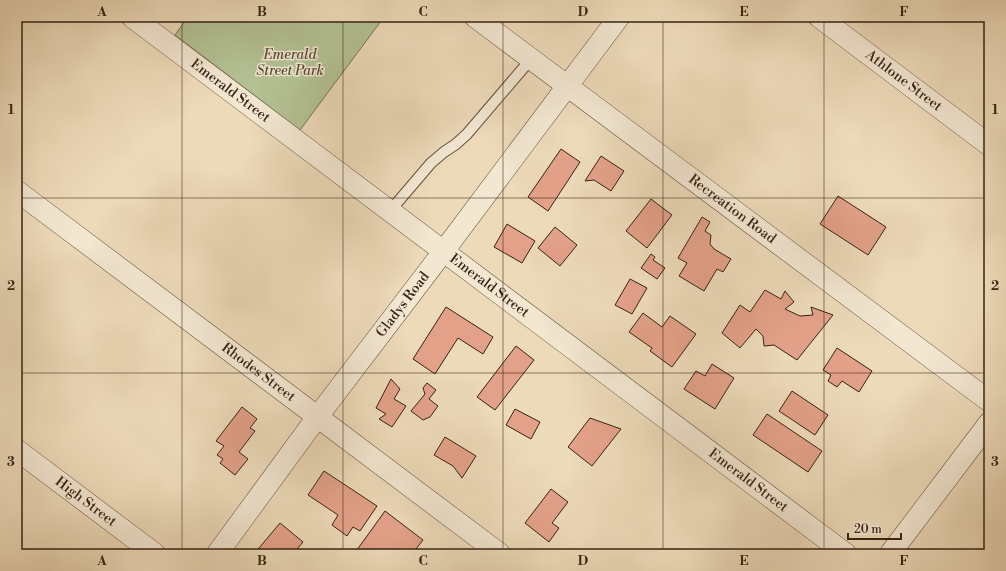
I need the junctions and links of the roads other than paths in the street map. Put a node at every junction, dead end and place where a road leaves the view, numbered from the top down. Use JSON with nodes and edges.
{"nodes":[{"id":1,"x":132,"y":17,"type":"edge"},
{"id":2,"x":476,"y":17,"type":"edge"},
{"id":3,"x":619,"y":17,"type":"edge"},
{"id":4,"x":819,"y":17,"type":"edge"},
{"id":5,"x":531,"y":59,"type":"junction"},
{"id":6,"x":567,"y":86,"type":"junction"},
{"id":7,"x":989,"y":145,"type":"edge"},
{"id":8,"x":17,"y":191,"type":"edge"},
{"id":9,"x":390,"y":212,"type":"junction"},
{"id":10,"x":443,"y":252,"type":"junction"},
{"id":11,"x":989,"y":401,"type":"edge"},
{"id":12,"x":318,"y":416,"type":"junction"},
{"id":13,"x":989,"y":423,"type":"edge"},
{"id":14,"x":17,"y":450,"type":"edge"},
{"id":15,"x":155,"y":554,"type":"edge"},
{"id":16,"x":217,"y":554,"type":"edge"},
{"id":17,"x":500,"y":554,"type":"edge"},
{"id":18,"x":846,"y":554,"type":"edge"},
{"id":19,"x":890,"y":554,"type":"edge"}],
"edges":[{"from":1,"to":9,"type":"street","name":"Emerald Street"},
{"from":2,"to":5,"type":"street","name":"Recreation Road"},
{"from":3,"to":6,"type":"street","name":"Gladys Road"},
{"from":4,"to":7,"type":"street","name":"Athlone Street"},
{"from":5,"to":6,"type":"street","name":"Recreation Road"},
{"from":5,"to":9,"type":"lane"},
{"from":6,"to":10,"type":"street","name":"Gladys Road"},
{"from":6,"to":11,"type":"street","name":"Recreation Road"},
{"from":8,"to":12,"type":"street","name":"Rhodes Street"},
{"from":9,"to":10,"type":"street","name":"Emerald Street"},
{"from":10,"to":12,"type":"street","name":"Gladys Road"},
{"from":10,"to":18,"type":"street","name":"Emerald Street"},
{"from":12,"to":16,"type":"street","name":"Gladys Road"},
{"from":12,"to":17,"type":"street","name":"Rhodes Street"},
{"from":13,"to":19,"type":"street"},
{"from":14,"to":15,"type":"street","name":"High Street"}]}
